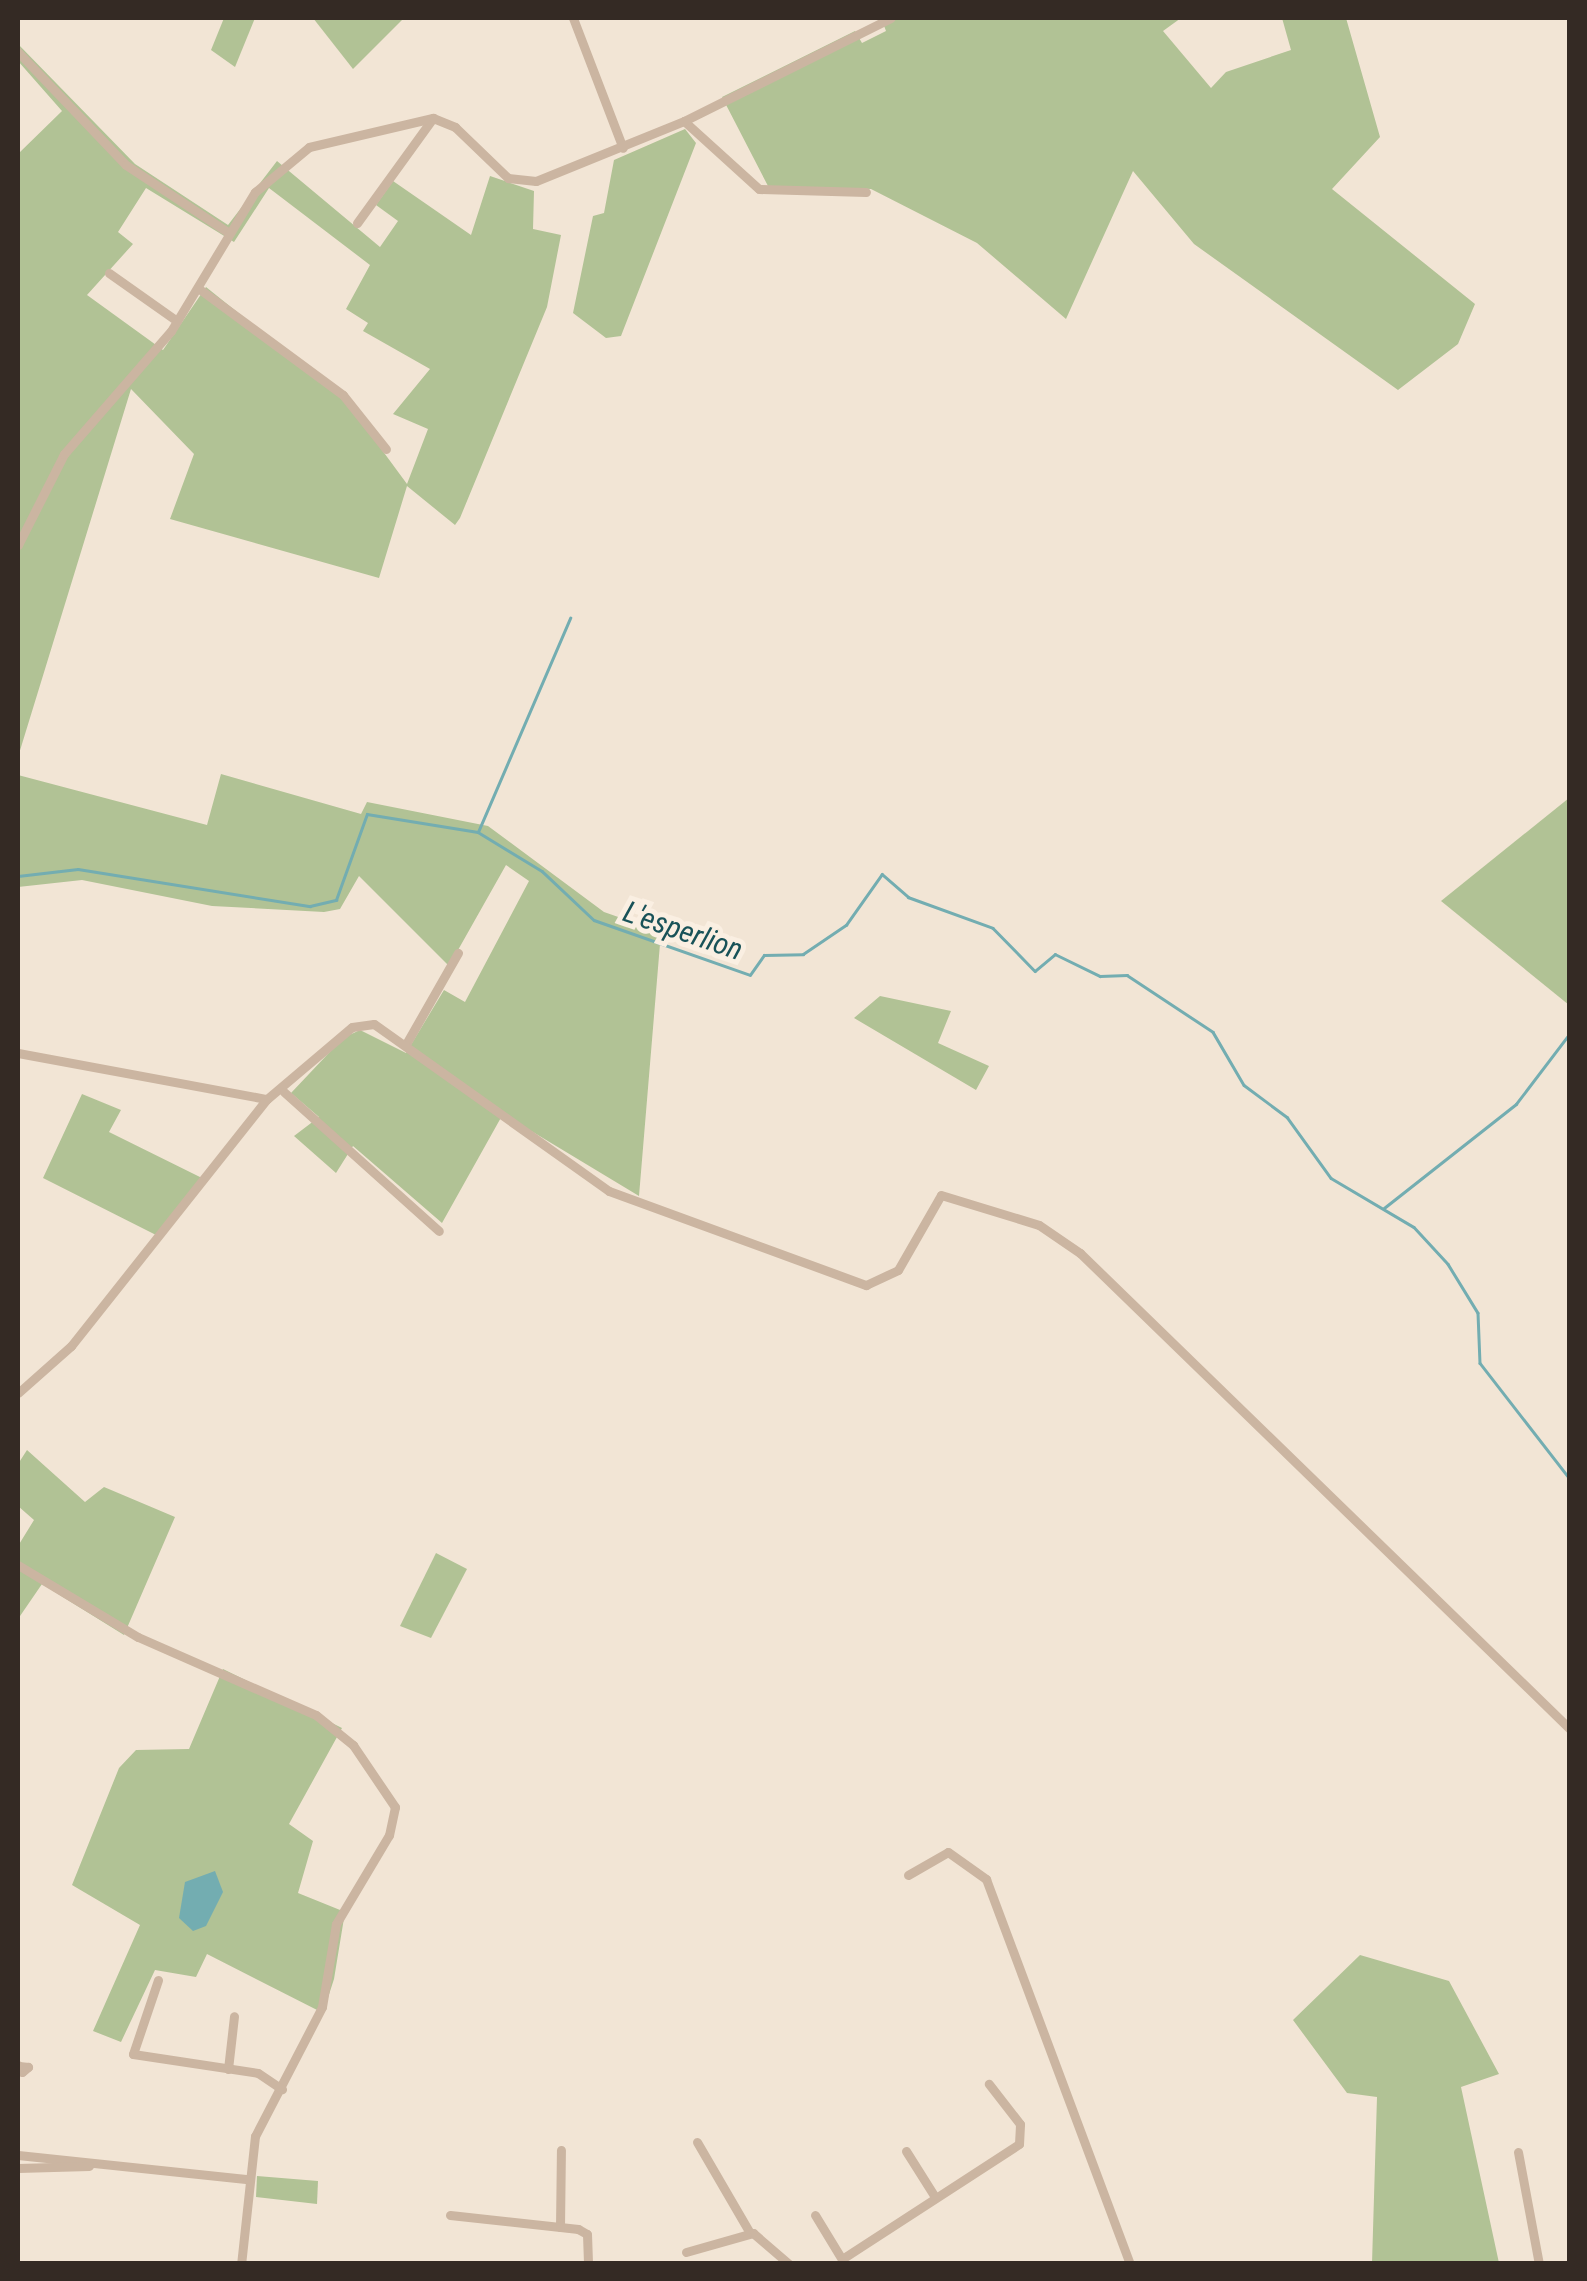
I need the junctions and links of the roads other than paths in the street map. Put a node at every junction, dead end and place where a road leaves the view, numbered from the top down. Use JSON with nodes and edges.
{"nodes":[{"id":1,"x":573,"y":18,"type":"edge"},
{"id":2,"x":891,"y":18,"type":"edge"},
{"id":3,"x":18,"y":52,"type":"edge"},
{"id":4,"x":432,"y":118,"type":"junction"},
{"id":5,"x":684,"y":121,"type":"junction"},
{"id":6,"x":623,"y":148,"type":"junction"},
{"id":7,"x":866,"y":192,"type":"dead end"},
{"id":8,"x":357,"y":224,"type":"dead end"},
{"id":9,"x":229,"y":233,"type":"junction"},
{"id":10,"x":109,"y":273,"type":"dead end"},
{"id":11,"x":198,"y":288,"type":"junction"},
{"id":12,"x":177,"y":321,"type":"junction"},
{"id":13,"x":386,"y":449,"type":"dead end"},
{"id":14,"x":18,"y":545,"type":"edge"},
{"id":15,"x":458,"y":953,"type":"dead end"},
{"id":16,"x":406,"y":1044,"type":"junction"},
{"id":17,"x":18,"y":1053,"type":"edge"},
{"id":18,"x":284,"y":1092,"type":"junction"},
{"id":19,"x":268,"y":1099,"type":"junction"},
{"id":20,"x":439,"y":1232,"type":"dead end"},
{"id":21,"x":18,"y":1392,"type":"edge"},
{"id":22,"x":18,"y":1566,"type":"edge"},
{"id":23,"x":1570,"y":1729,"type":"edge"},
{"id":24,"x":908,"y":1875,"type":"dead end"},
{"id":25,"x":158,"y":1980,"type":"dead end"},
{"id":26,"x":234,"y":2016,"type":"dead end"},
{"id":27,"x":228,"y":2069,"type":"junction"},
{"id":28,"x":989,"y":2084,"type":"dead end"},
{"id":29,"x":282,"y":2088,"type":"junction"},
{"id":30,"x":697,"y":2142,"type":"dead end"},
{"id":31,"x":562,"y":2150,"type":"dead end"},
{"id":32,"x":906,"y":2151,"type":"dead end"},
{"id":33,"x":1518,"y":2152,"type":"dead end"},
{"id":34,"x":18,"y":2154,"type":"edge"},
{"id":35,"x":92,"y":2166,"type":"junction"},
{"id":36,"x":18,"y":2168,"type":"edge"},
{"id":37,"x":246,"y":2180,"type":"junction"},
{"id":38,"x":936,"y":2196,"type":"junction"},
{"id":39,"x":450,"y":2215,"type":"dead end"},
{"id":40,"x":815,"y":2215,"type":"dead end"},
{"id":41,"x":560,"y":2227,"type":"junction"},
{"id":42,"x":750,"y":2233,"type":"junction"},
{"id":43,"x":686,"y":2252,"type":"dead end"},
{"id":44,"x":843,"y":2262,"type":"edge"},
{"id":45,"x":241,"y":2264,"type":"edge"},
{"id":46,"x":588,"y":2264,"type":"edge"},
{"id":47,"x":790,"y":2264,"type":"edge"},
{"id":48,"x":1130,"y":2264,"type":"edge"},
{"id":49,"x":1539,"y":2264,"type":"edge"}],
"edges":[{"from":1,"to":6,"type":"street"},
{"from":2,"to":5,"type":"street"},
{"from":3,"to":9,"type":"street"},
{"from":4,"to":6,"type":"street"},
{"from":4,"to":8,"type":"street"},
{"from":4,"to":9,"type":"street"},
{"from":5,"to":6,"type":"street"},
{"from":5,"to":7,"type":"street"},
{"from":9,"to":11,"type":"street"},
{"from":10,"to":12,"type":"street"},
{"from":11,"to":12,"type":"street"},
{"from":11,"to":13,"type":"street"},
{"from":12,"to":14,"type":"street"},
{"from":15,"to":16,"type":"street"},
{"from":16,"to":18,"type":"street"},
{"from":16,"to":23,"type":"street"},
{"from":17,"to":19,"type":"street"},
{"from":18,"to":19,"type":"street"},
{"from":18,"to":20,"type":"street"},
{"from":19,"to":21,"type":"street"},
{"from":22,"to":29,"type":"street"},
{"from":24,"to":48,"type":"street"},
{"from":25,"to":27,"type":"street"},
{"from":26,"to":27,"type":"street"},
{"from":27,"to":29,"type":"street"},
{"from":28,"to":38,"type":"street"},
{"from":29,"to":37,"type":"street"},
{"from":30,"to":42,"type":"street"},
{"from":31,"to":41,"type":"street"},
{"from":32,"to":38,"type":"street"},
{"from":33,"to":49,"type":"street"},
{"from":34,"to":35,"type":"street"},
{"from":35,"to":36,"type":"street"},
{"from":35,"to":37,"type":"street"},
{"from":37,"to":45,"type":"street"},
{"from":38,"to":44,"type":"street"},
{"from":39,"to":41,"type":"street"},
{"from":40,"to":44,"type":"street"},
{"from":41,"to":46,"type":"street"},
{"from":42,"to":43,"type":"street"},
{"from":42,"to":47,"type":"street"}]}
